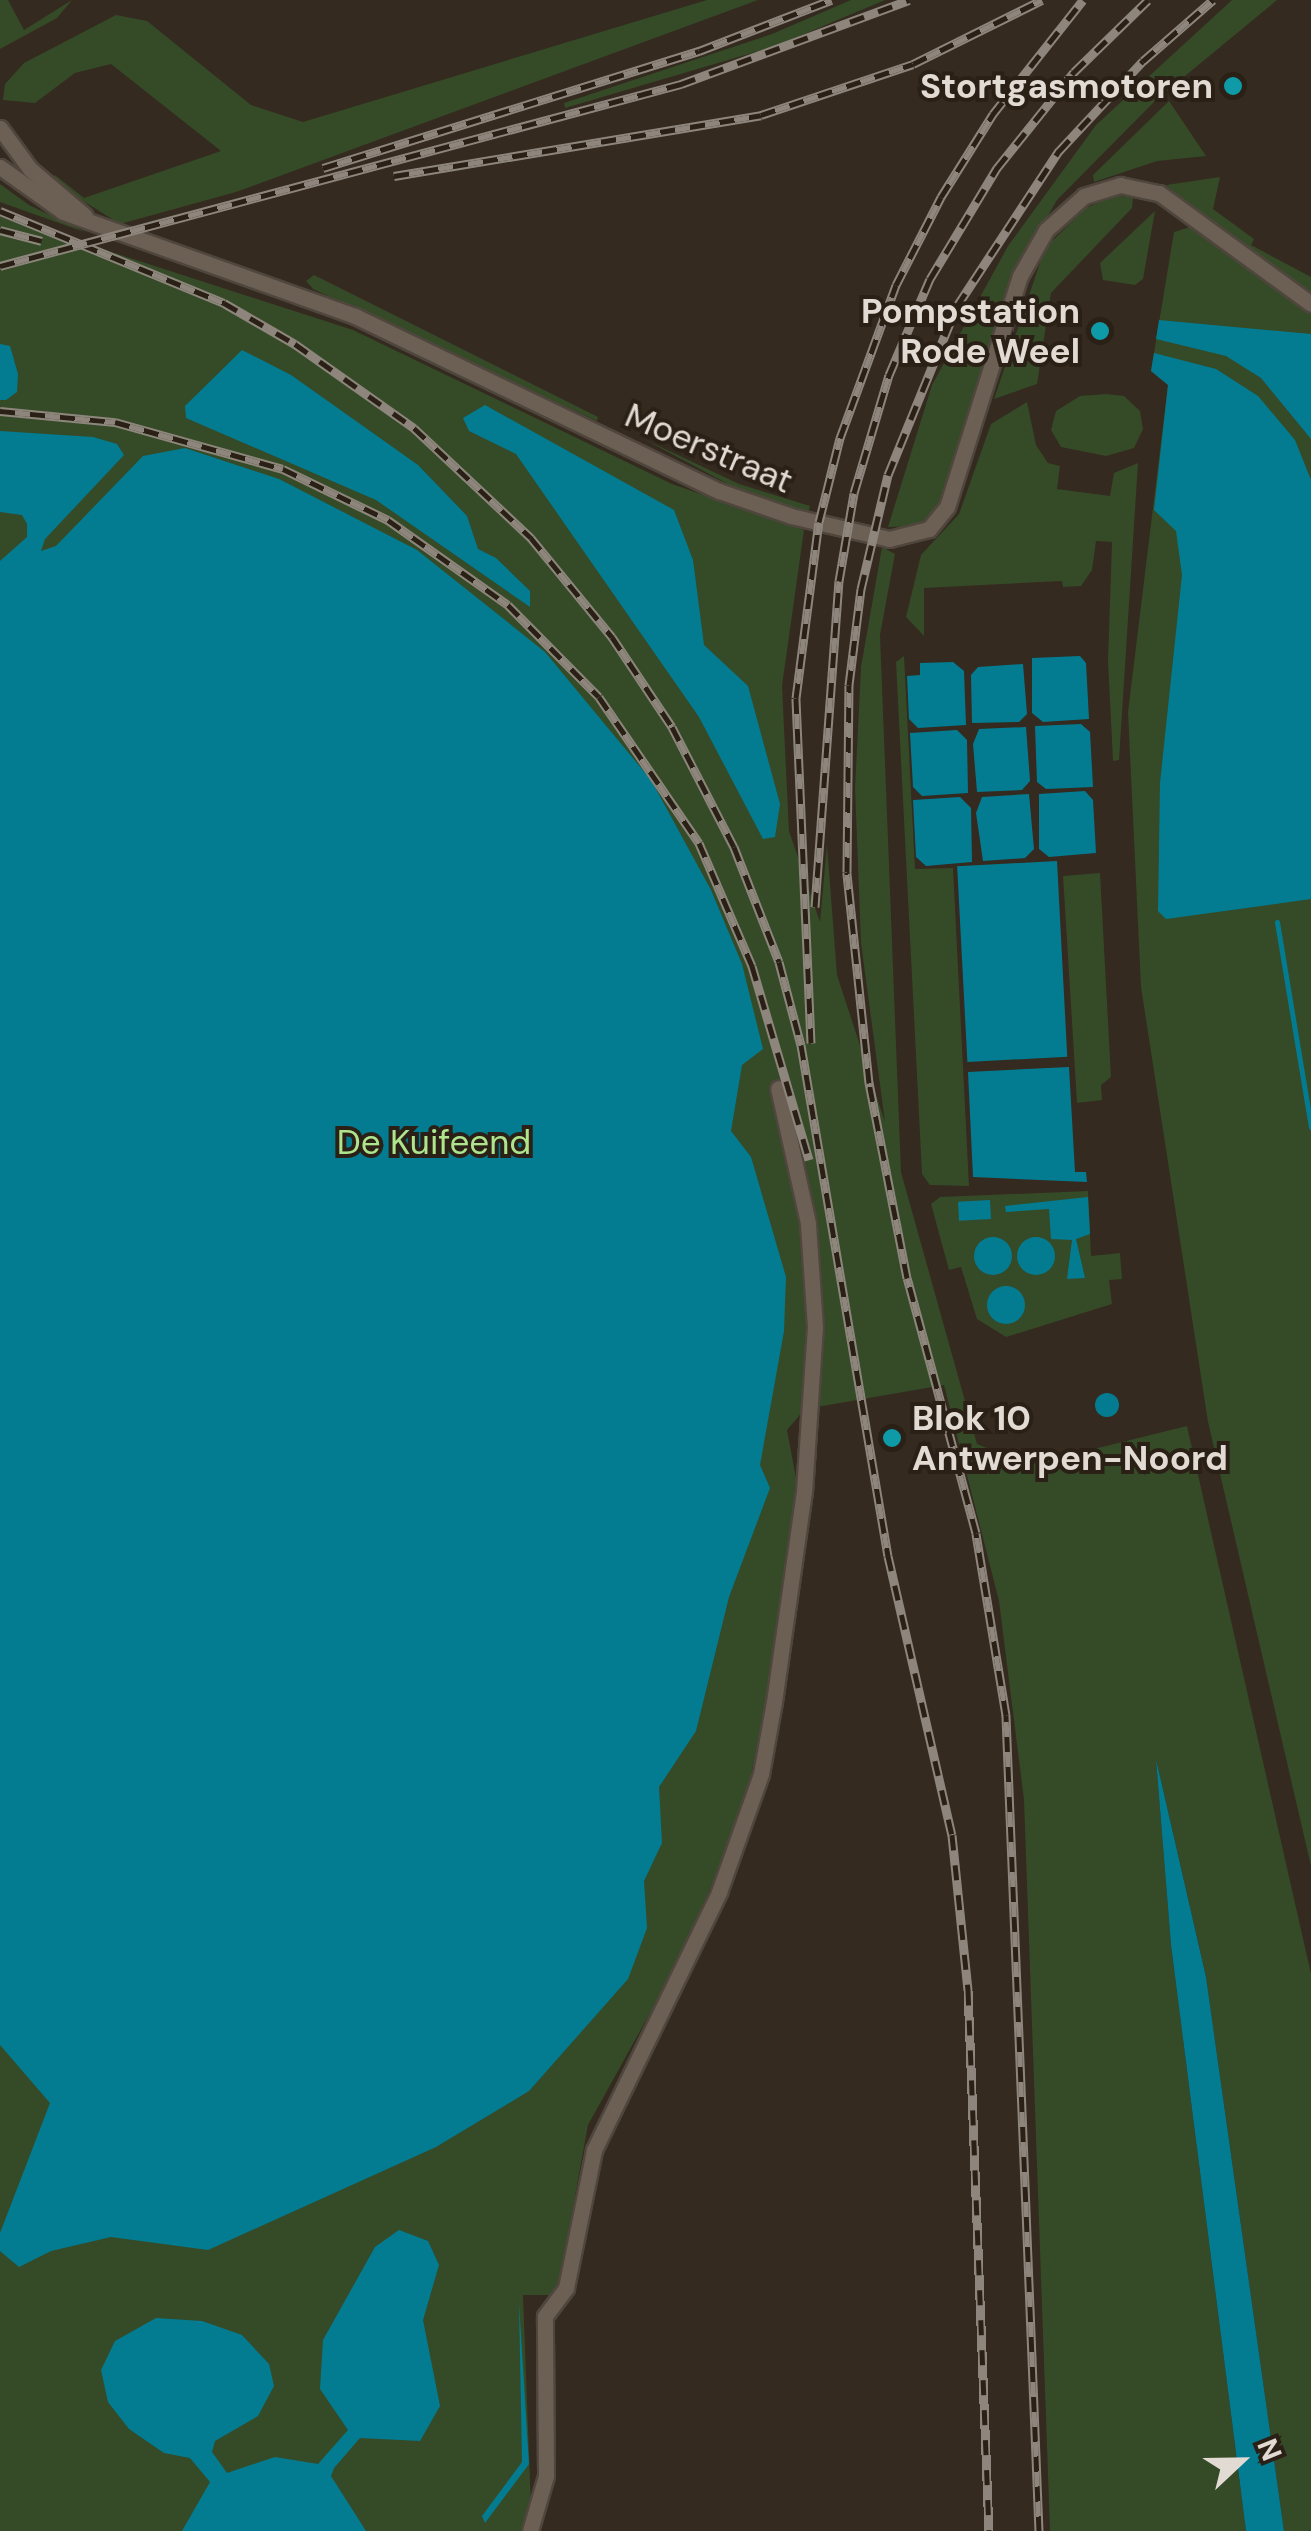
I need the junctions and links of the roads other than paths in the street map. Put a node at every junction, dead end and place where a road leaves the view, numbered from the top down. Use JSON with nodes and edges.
{"nodes":[{"id":1,"x":0,"y":128,"type":"edge"},
{"id":2,"x":0,"y":166,"type":"edge"},
{"id":3,"x":91,"y":222,"type":"junction"},
{"id":4,"x":1311,"y":304,"type":"edge"},
{"id":5,"x":778,"y":1088,"type":"dead end"},
{"id":6,"x":530,"y":2531,"type":"edge"}],
"edges":[{"from":1,"to":3,"type":"street","name":"Moerstraat"},
{"from":2,"to":3,"type":"street","name":"Moerstraat"},
{"from":3,"to":4,"type":"street","name":"Moerstraat"},
{"from":5,"to":6,"type":"street"}]}
